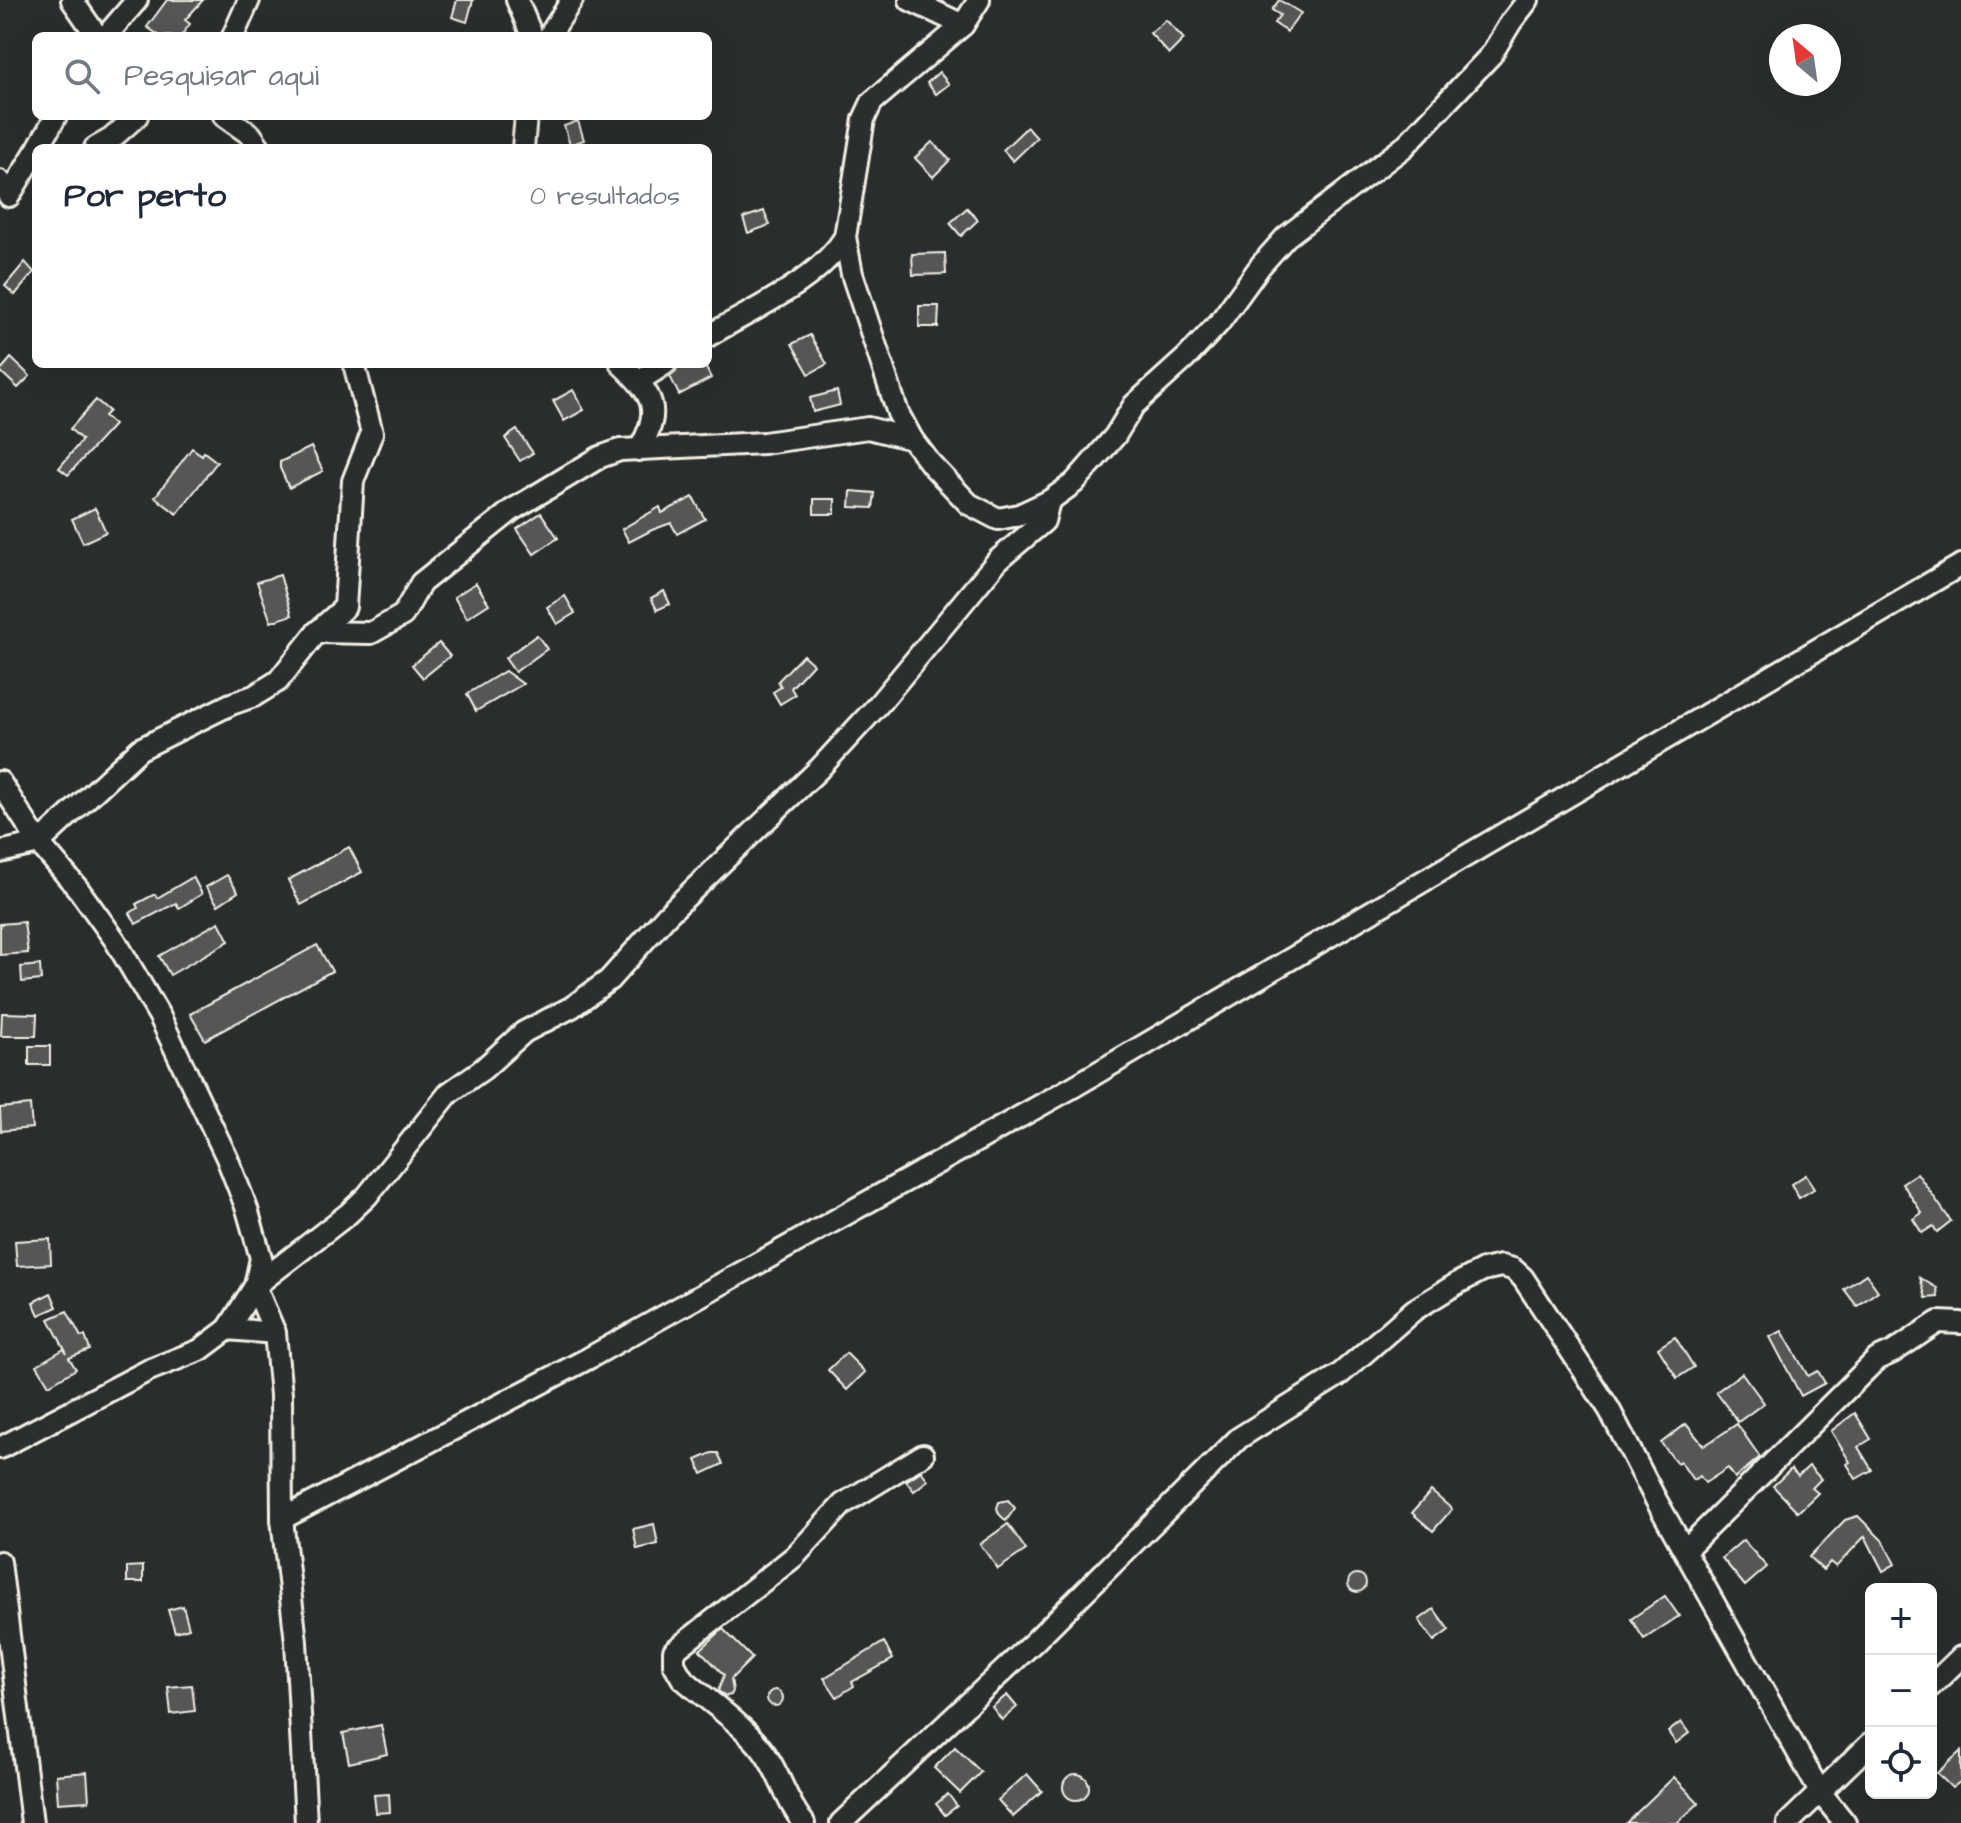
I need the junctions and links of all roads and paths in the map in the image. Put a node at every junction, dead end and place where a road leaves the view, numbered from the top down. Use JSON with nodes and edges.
{"nodes":[{"id":1,"x":72,"y":0,"type":"edge"},
{"id":2,"x":137,"y":0,"type":"edge"},
{"id":3,"x":249,"y":0,"type":"edge"},
{"id":4,"x":517,"y":0,"type":"edge"},
{"id":5,"x":572,"y":0,"type":"edge"},
{"id":6,"x":910,"y":0,"type":"edge"},
{"id":7,"x":979,"y":0,"type":"edge"},
{"id":8,"x":1528,"y":0,"type":"edge"},
{"id":9,"x":963,"y":25,"type":"junction"},
{"id":10,"x":94,"y":32,"type":"edge"},
{"id":11,"x":109,"y":32,"type":"edge"},
{"id":12,"x":235,"y":32,"type":"edge"},
{"id":13,"x":530,"y":32,"type":"edge"},
{"id":14,"x":552,"y":32,"type":"edge"},
{"id":15,"x":54,"y":120,"type":"edge"},
{"id":16,"x":132,"y":120,"type":"edge"},
{"id":17,"x":230,"y":120,"type":"edge"},
{"id":18,"x":526,"y":120,"type":"edge"},
{"id":19,"x":40,"y":144,"type":"edge"},
{"id":20,"x":102,"y":144,"type":"edge"},
{"id":21,"x":257,"y":144,"type":"edge"},
{"id":22,"x":523,"y":144,"type":"edge"},
{"id":23,"x":32,"y":156,"type":"edge"},
{"id":24,"x":32,"y":182,"type":"edge"},
{"id":25,"x":3,"y":193,"type":"edge"},
{"id":26,"x":845,"y":237,"type":"junction"},
{"id":27,"x":712,"y":334,"type":"edge"},
{"id":28,"x":355,"y":368,"type":"edge"},
{"id":29,"x":625,"y":368,"type":"edge"},
{"id":30,"x":659,"y":368,"type":"edge"},
{"id":31,"x":639,"y":381,"type":"junction"},
{"id":32,"x":891,"y":397,"type":"junction"},
{"id":33,"x":868,"y":428,"type":"junction"},
{"id":34,"x":912,"y":439,"type":"junction"},
{"id":35,"x":639,"y":450,"type":"junction"},
{"id":36,"x":1049,"y":501,"type":"junction"},
{"id":37,"x":1961,"y":565,"type":"edge"},
{"id":38,"x":317,"y":632,"type":"junction"},
{"id":39,"x":0,"y":782,"type":"edge"},
{"id":40,"x":39,"y":843,"type":"junction"},
{"id":41,"x":7,"y":851,"type":"edge"},
{"id":42,"x":0,"y":870,"type":"edge"},
{"id":43,"x":255,"y":1286,"type":"junction"},
{"id":44,"x":1961,"y":1323,"type":"edge"},
{"id":45,"x":228,"y":1329,"type":"junction"},
{"id":46,"x":275,"y":1333,"type":"junction"},
{"id":47,"x":0,"y":1448,"type":"edge"},
{"id":48,"x":923,"y":1455,"type":"dead end"},
{"id":49,"x":282,"y":1519,"type":"junction"},
{"id":50,"x":1685,"y":1550,"type":"junction"},
{"id":51,"x":0,"y":1562,"type":"edge"},
{"id":52,"x":1961,"y":1657,"type":"edge"},
{"id":53,"x":1937,"y":1680,"type":"edge"},
{"id":54,"x":1865,"y":1749,"type":"edge"},
{"id":55,"x":1820,"y":1792,"type":"junction"},
{"id":56,"x":32,"y":1823,"type":"edge"},
{"id":57,"x":306,"y":1823,"type":"edge"},
{"id":58,"x":804,"y":1823,"type":"edge"},
{"id":59,"x":841,"y":1823,"type":"edge"},
{"id":60,"x":1788,"y":1823,"type":"edge"},
{"id":61,"x":1845,"y":1823,"type":"edge"}],
"edges":[{"from":1,"to":10,"type":"street"},
{"from":2,"to":11,"type":"street"},
{"from":3,"to":12,"type":"street"},
{"from":4,"to":13,"type":"street"},
{"from":5,"to":14,"type":"street"},
{"from":6,"to":9,"type":"street"},
{"from":7,"to":9,"type":"street"},
{"from":8,"to":36,"type":"street"},
{"from":9,"to":26,"type":"street"},
{"from":15,"to":19,"type":"street"},
{"from":16,"to":20,"type":"street"},
{"from":17,"to":21,"type":"street"},
{"from":18,"to":22,"type":"street"},
{"from":23,"to":25,"type":"street"},
{"from":24,"to":25,"type":"street"},
{"from":26,"to":27,"type":"street"},
{"from":26,"to":32,"type":"street"},
{"from":28,"to":38,"type":"street"},
{"from":29,"to":31,"type":"street"},
{"from":30,"to":31,"type":"street"},
{"from":31,"to":35,"type":"street"},
{"from":32,"to":33,"type":"street"},
{"from":32,"to":34,"type":"street"},
{"from":33,"to":34,"type":"street"},
{"from":33,"to":35,"type":"street"},
{"from":34,"to":36,"type":"street"},
{"from":35,"to":38,"type":"street"},
{"from":36,"to":43,"type":"street"},
{"from":37,"to":49,"type":"street"},
{"from":38,"to":40,"type":"street"},
{"from":39,"to":40,"type":"street"},
{"from":40,"to":41,"type":"street"},
{"from":40,"to":43,"type":"street"},
{"from":41,"to":42,"type":"street"},
{"from":43,"to":45,"type":"street"},
{"from":43,"to":46,"type":"street"},
{"from":44,"to":50,"type":"street"},
{"from":45,"to":46,"type":"street"},
{"from":45,"to":47,"type":"street"},
{"from":46,"to":49,"type":"street"},
{"from":48,"to":58,"type":"street"},
{"from":49,"to":57,"type":"street"},
{"from":50,"to":55,"type":"street"},
{"from":50,"to":59,"type":"street"},
{"from":51,"to":56,"type":"street"},
{"from":52,"to":53,"type":"street"},
{"from":54,"to":55,"type":"street"},
{"from":55,"to":60,"type":"street"},
{"from":55,"to":61,"type":"street"}]}
